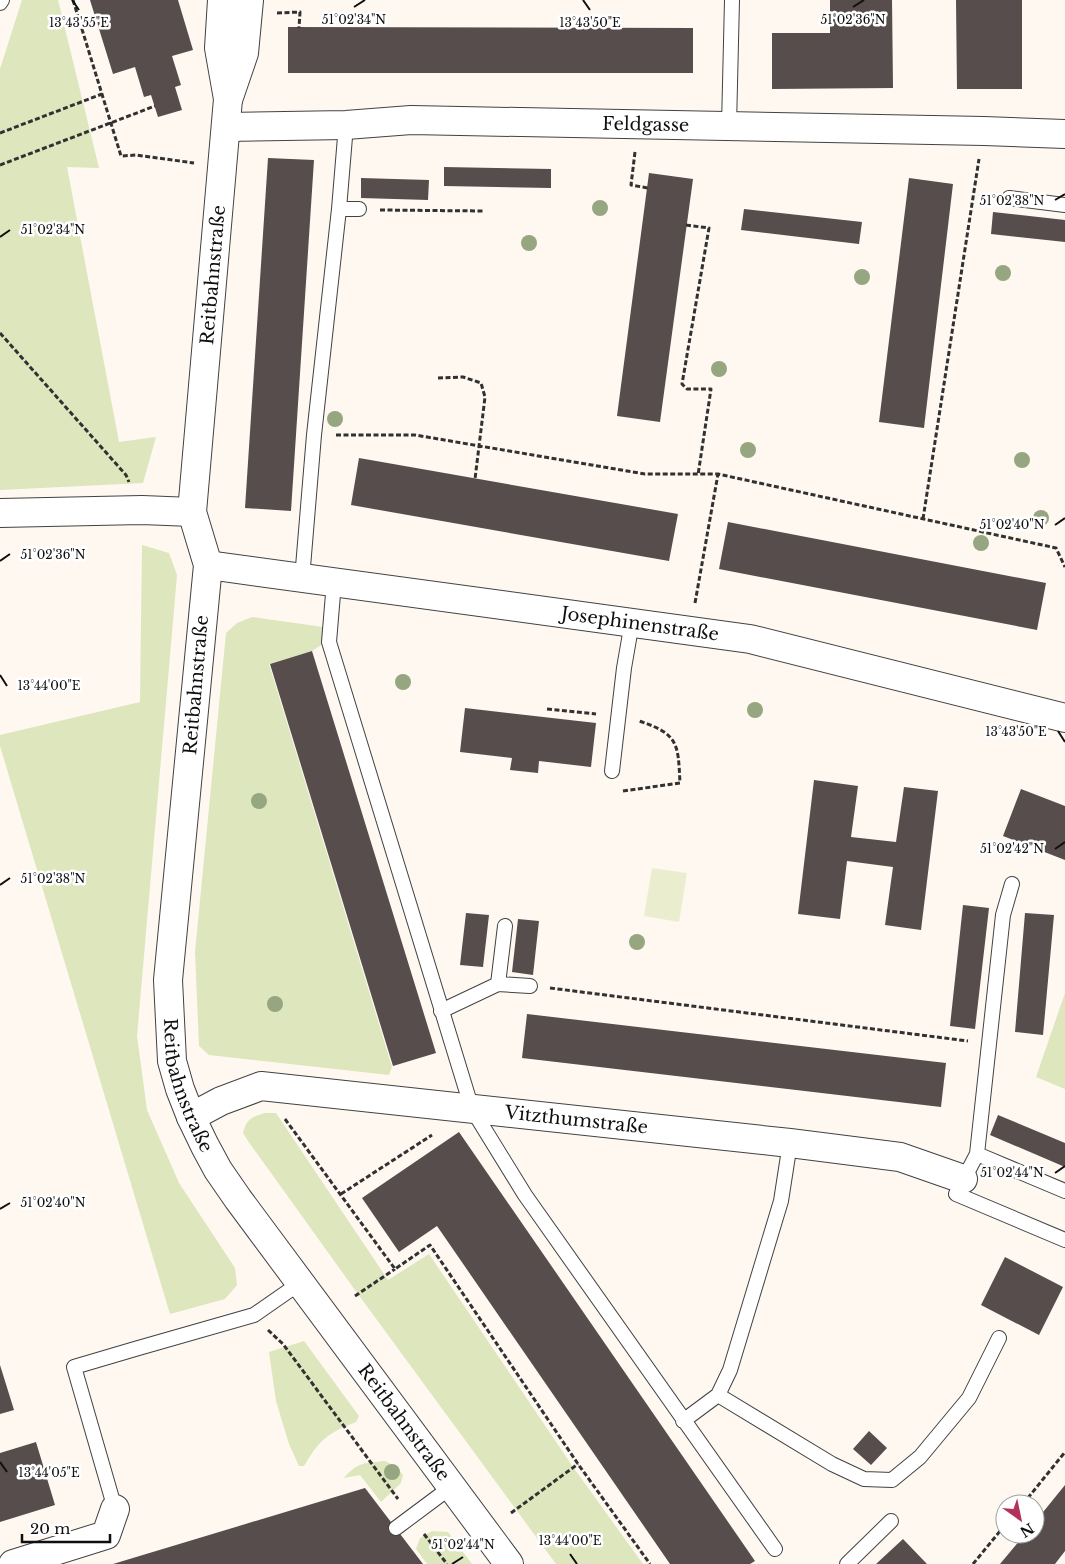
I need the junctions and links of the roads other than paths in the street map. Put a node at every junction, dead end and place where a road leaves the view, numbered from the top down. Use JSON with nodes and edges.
{"nodes":[{"id":1,"x":222,"y":0,"type":"edge"},
{"id":2,"x":732,"y":0,"type":"edge"},
{"id":3,"x":248,"y":7,"type":"edge"},
{"id":4,"x":228,"y":99,"type":"junction"},
{"id":5,"x":346,"y":125,"type":"junction"},
{"id":6,"x":730,"y":126,"type":"junction"},
{"id":7,"x":226,"y":127,"type":"junction"},
{"id":8,"x":1065,"y":134,"type":"edge"},
{"id":9,"x":1065,"y":191,"type":"edge"},
{"id":10,"x":1009,"y":198,"type":"dead end"},
{"id":11,"x":1064,"y":205,"type":"edge"},
{"id":12,"x":339,"y":209,"type":"junction"},
{"id":13,"x":359,"y":209,"type":"road end"},
{"id":14,"x":192,"y":512,"type":"junction"},
{"id":15,"x":0,"y":514,"type":"edge"},
{"id":16,"x":208,"y":565,"type":"junction"},
{"id":17,"x":302,"y":579,"type":"junction"},
{"id":18,"x":334,"y":582,"type":"junction"},
{"id":19,"x":632,"y":622,"type":"junction"},
{"id":20,"x":1065,"y":718,"type":"edge"},
{"id":21,"x":612,"y":771,"type":"dead end"},
{"id":22,"x":1012,"y":884,"type":"dead end"},
{"id":23,"x":505,"y":926,"type":"dead end"},
{"id":24,"x":498,"y":984,"type":"junction"},
{"id":25,"x":530,"y":986,"type":"road end"},
{"id":26,"x":441,"y":1011,"type":"junction"},
{"id":27,"x":472,"y":1109,"type":"junction"},
{"id":28,"x":191,"y":1117,"type":"junction"},
{"id":29,"x":790,"y":1143,"type":"junction"},
{"id":30,"x":977,"y":1154,"type":"junction"},
{"id":31,"x":963,"y":1179,"type":"junction"},
{"id":32,"x":1065,"y":1191,"type":"edge"},
{"id":33,"x":1065,"y":1240,"type":"edge"},
{"id":34,"x":300,"y":1284,"type":"junction"},
{"id":35,"x":999,"y":1338,"type":"dead end"},
{"id":36,"x":718,"y":1395,"type":"junction"},
{"id":37,"x":683,"y":1421,"type":"junction"},
{"id":38,"x":451,"y":1487,"type":"junction"},
{"id":39,"x":116,"y":1509,"type":"joint"},
{"id":40,"x":891,"y":1521,"type":"dead end"},
{"id":41,"x":396,"y":1528,"type":"dead end"},
{"id":42,"x":775,"y":1549,"type":"dead end"},
{"id":43,"x":13,"y":1564,"type":"edge"},
{"id":44,"x":509,"y":1564,"type":"edge"},
{"id":45,"x":847,"y":1564,"type":"edge"}],
"edges":[{"from":1,"to":4,"type":"street","name":"Reitbahnstraße"},
{"from":2,"to":6,"type":"lane"},
{"from":3,"to":4,"type":"street","name":"Reitbahnstraße"},
{"from":4,"to":7,"type":"street","name":"Reitbahnstraße"},
{"from":5,"to":6,"type":"street","name":"Feldgasse"},
{"from":5,"to":7,"type":"street","name":"Feldgasse"},
{"from":5,"to":12,"type":"lane"},
{"from":6,"to":8,"type":"street","name":"Feldgasse"},
{"from":7,"to":14,"type":"street","name":"Reitbahnstraße"},
{"from":9,"to":11,"type":"lane"},
{"from":10,"to":11,"type":"lane"},
{"from":12,"to":13,"type":"lane"},
{"from":12,"to":17,"type":"lane"},
{"from":14,"to":15,"type":"street"},
{"from":14,"to":16,"type":"street","name":"Reitbahnstraße"},
{"from":16,"to":17,"type":"street","name":"Josephinenstraße"},
{"from":16,"to":28,"type":"street","name":"Reitbahnstraße"},
{"from":17,"to":18,"type":"street","name":"Josephinenstraße"},
{"from":18,"to":19,"type":"street","name":"Josephinenstraße"},
{"from":18,"to":26,"type":"lane"},
{"from":19,"to":20,"type":"street","name":"Josephinenstraße"},
{"from":19,"to":21,"type":"lane"},
{"from":22,"to":30,"type":"lane"},
{"from":23,"to":24,"type":"lane"},
{"from":24,"to":25,"type":"lane"},
{"from":24,"to":26,"type":"lane"},
{"from":26,"to":27,"type":"lane"},
{"from":27,"to":28,"type":"street","name":"Vitzthumstraße"},
{"from":27,"to":29,"type":"street","name":"Vitzthumstraße"},
{"from":27,"to":37,"type":"lane"},
{"from":28,"to":34,"type":"street","name":"Reitbahnstraße"},
{"from":29,"to":31,"type":"street","name":"Vitzthumstraße"},
{"from":29,"to":36,"type":"lane"},
{"from":30,"to":31,"type":"lane"},
{"from":30,"to":32,"type":"lane"},
{"from":31,"to":33,"type":"lane"},
{"from":34,"to":38,"type":"street","name":"Reitbahnstraße"},
{"from":34,"to":39,"type":"lane"},
{"from":35,"to":36,"type":"lane"},
{"from":36,"to":37,"type":"lane"},
{"from":37,"to":42,"type":"lane"},
{"from":38,"to":41,"type":"lane"},
{"from":38,"to":44,"type":"street","name":"Reitbahnstraße"},
{"from":39,"to":43,"type":"street"},
{"from":40,"to":45,"type":"lane"}]}
